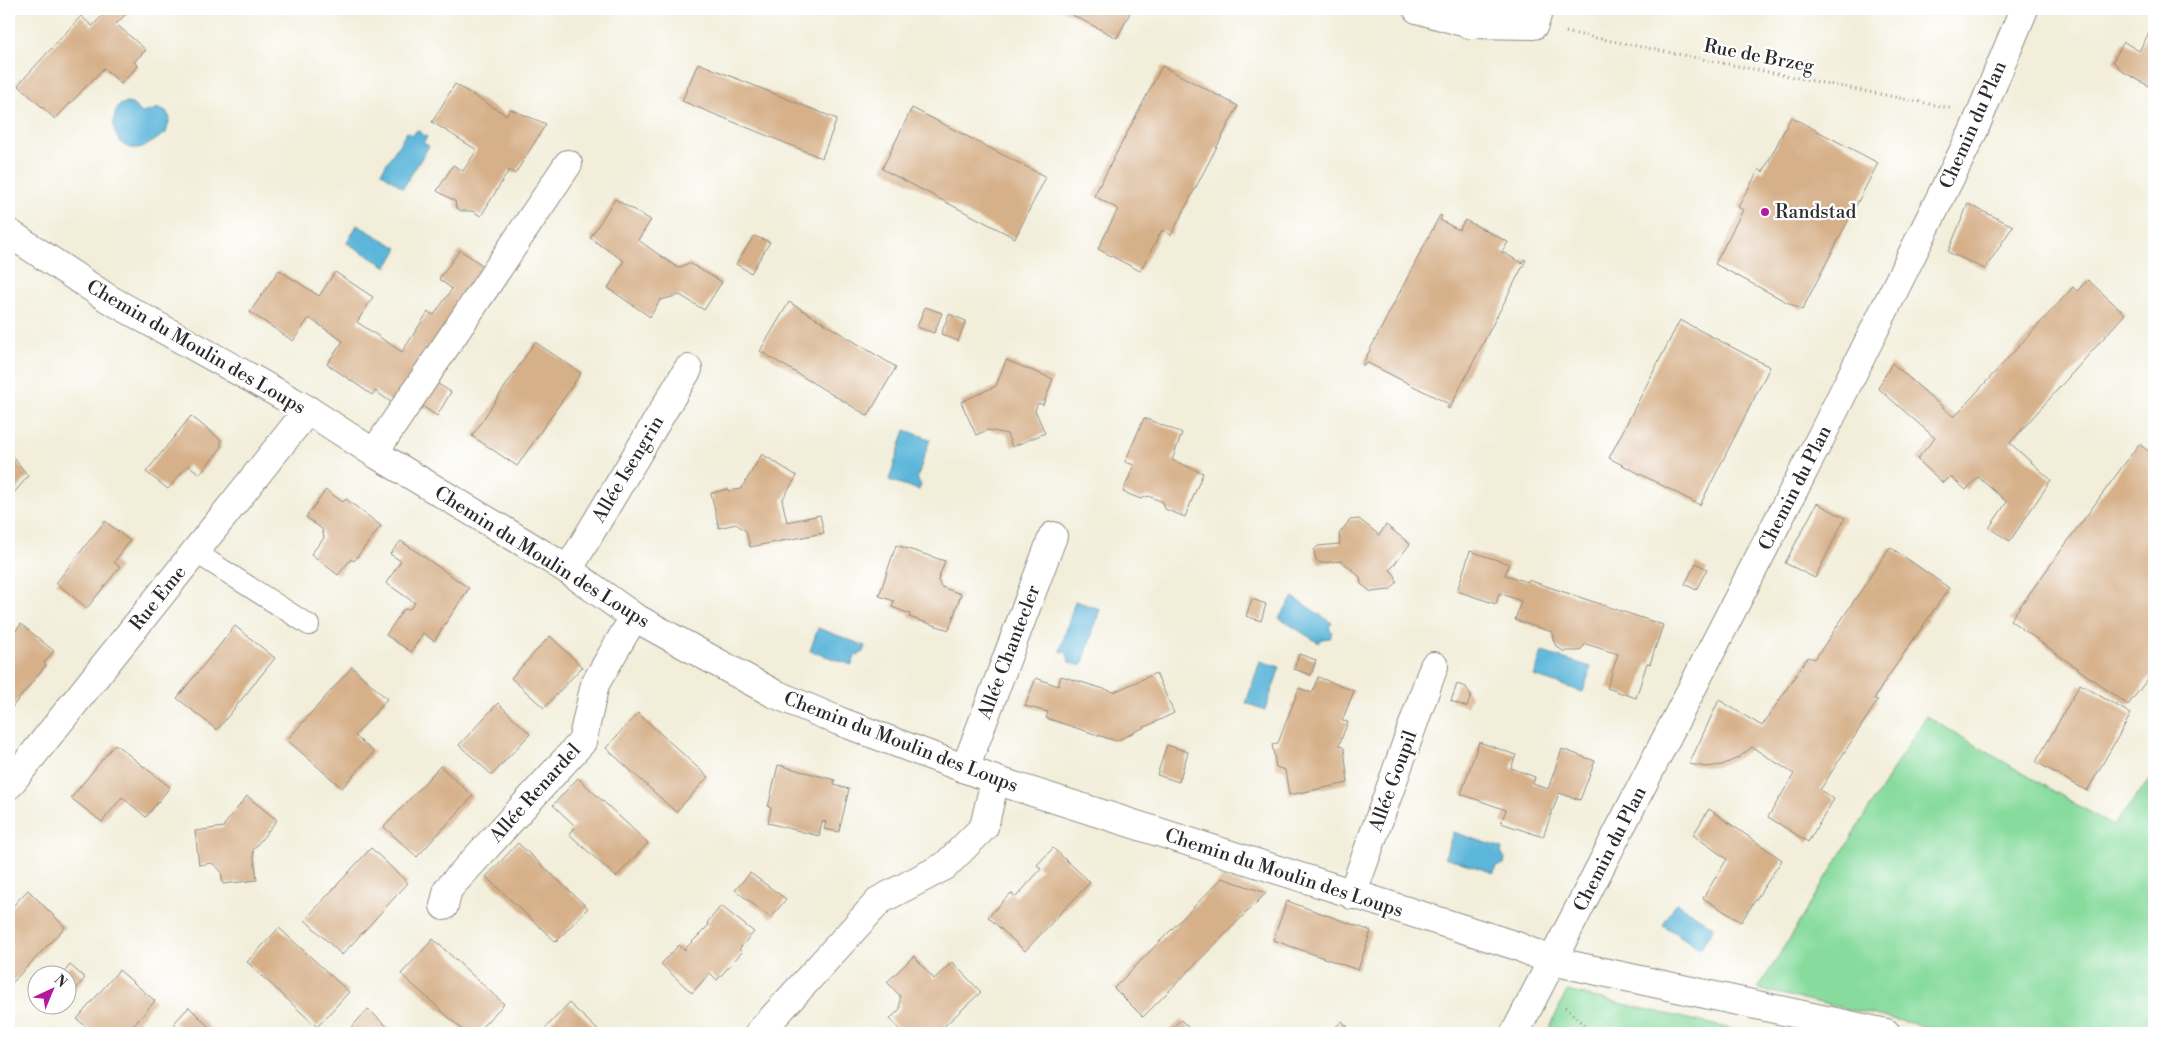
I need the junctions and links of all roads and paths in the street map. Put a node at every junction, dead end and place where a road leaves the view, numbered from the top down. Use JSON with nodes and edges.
{"nodes":[{"id":1,"x":1417,"y":9,"type":"edge"},
{"id":2,"x":2024,"y":9,"type":"edge"},
{"id":3,"x":1536,"y":17,"type":"edge"},
{"id":4,"x":1980,"y":114,"type":"junction"},
{"id":5,"x":568,"y":164,"type":"dead end"},
{"id":6,"x":9,"y":234,"type":"edge"},
{"id":7,"x":688,"y":369,"type":"dead end"},
{"id":8,"x":308,"y":410,"type":"junction"},
{"id":9,"x":374,"y":453,"type":"junction"},
{"id":10,"x":1053,"y":536,"type":"dead end"},
{"id":11,"x":195,"y":552,"type":"junction"},
{"id":12,"x":568,"y":570,"type":"junction"},
{"id":13,"x":634,"y":617,"type":"junction"},
{"id":14,"x":309,"y":625,"type":"dead end"},
{"id":15,"x":1434,"y":666,"type":"dead end"},
{"id":16,"x":965,"y":768,"type":"junction"},
{"id":17,"x":995,"y":780,"type":"junction"},
{"id":18,"x":9,"y":785,"type":"edge"},
{"id":19,"x":1352,"y":895,"type":"junction"},
{"id":20,"x":444,"y":906,"type":"dead end"},
{"id":21,"x":1552,"y":961,"type":"junction"},
{"id":22,"x":760,"y":1033,"type":"edge"},
{"id":23,"x":1516,"y":1033,"type":"edge"},
{"id":24,"x":1886,"y":1033,"type":"edge"}],
"edges":[{"from":1,"to":3,"type":"street"},
{"from":2,"to":4,"type":"street","name":"Chemin du Plan"},
{"from":3,"to":4,"type":"path","name":"Rue de Brzeg"},
{"from":4,"to":21,"type":"street","name":"Chemin du Plan"},
{"from":5,"to":9,"type":"street"},
{"from":6,"to":8,"type":"street","name":"Chemin du Moulin des Loups"},
{"from":7,"to":12,"type":"street","name":"Allée Isengrin"},
{"from":8,"to":9,"type":"street","name":"Chemin du Moulin des Loups"},
{"from":8,"to":11,"type":"street","name":"Rue Eme"},
{"from":9,"to":12,"type":"street","name":"Chemin du Moulin des Loups"},
{"from":10,"to":16,"type":"street","name":"Allée Chantecler"},
{"from":11,"to":14,"type":"lane"},
{"from":11,"to":18,"type":"street","name":"Rue Eme"},
{"from":12,"to":13,"type":"street","name":"Chemin du Moulin des Loups"},
{"from":13,"to":16,"type":"street","name":"Chemin du Moulin des Loups"},
{"from":13,"to":20,"type":"street","name":"Allée Renardel"},
{"from":15,"to":19,"type":"street","name":"Allée Goupil"},
{"from":16,"to":17,"type":"street","name":"Chemin du Moulin des Loups"},
{"from":17,"to":19,"type":"street","name":"Chemin du Moulin des Loups"},
{"from":17,"to":22,"type":"street"},
{"from":19,"to":21,"type":"street","name":"Chemin du Moulin des Loups"},
{"from":21,"to":23,"type":"street","name":"Chemin du Plan"},
{"from":21,"to":24,"type":"street","name":"Chemin du Moulin des Loups"}]}
